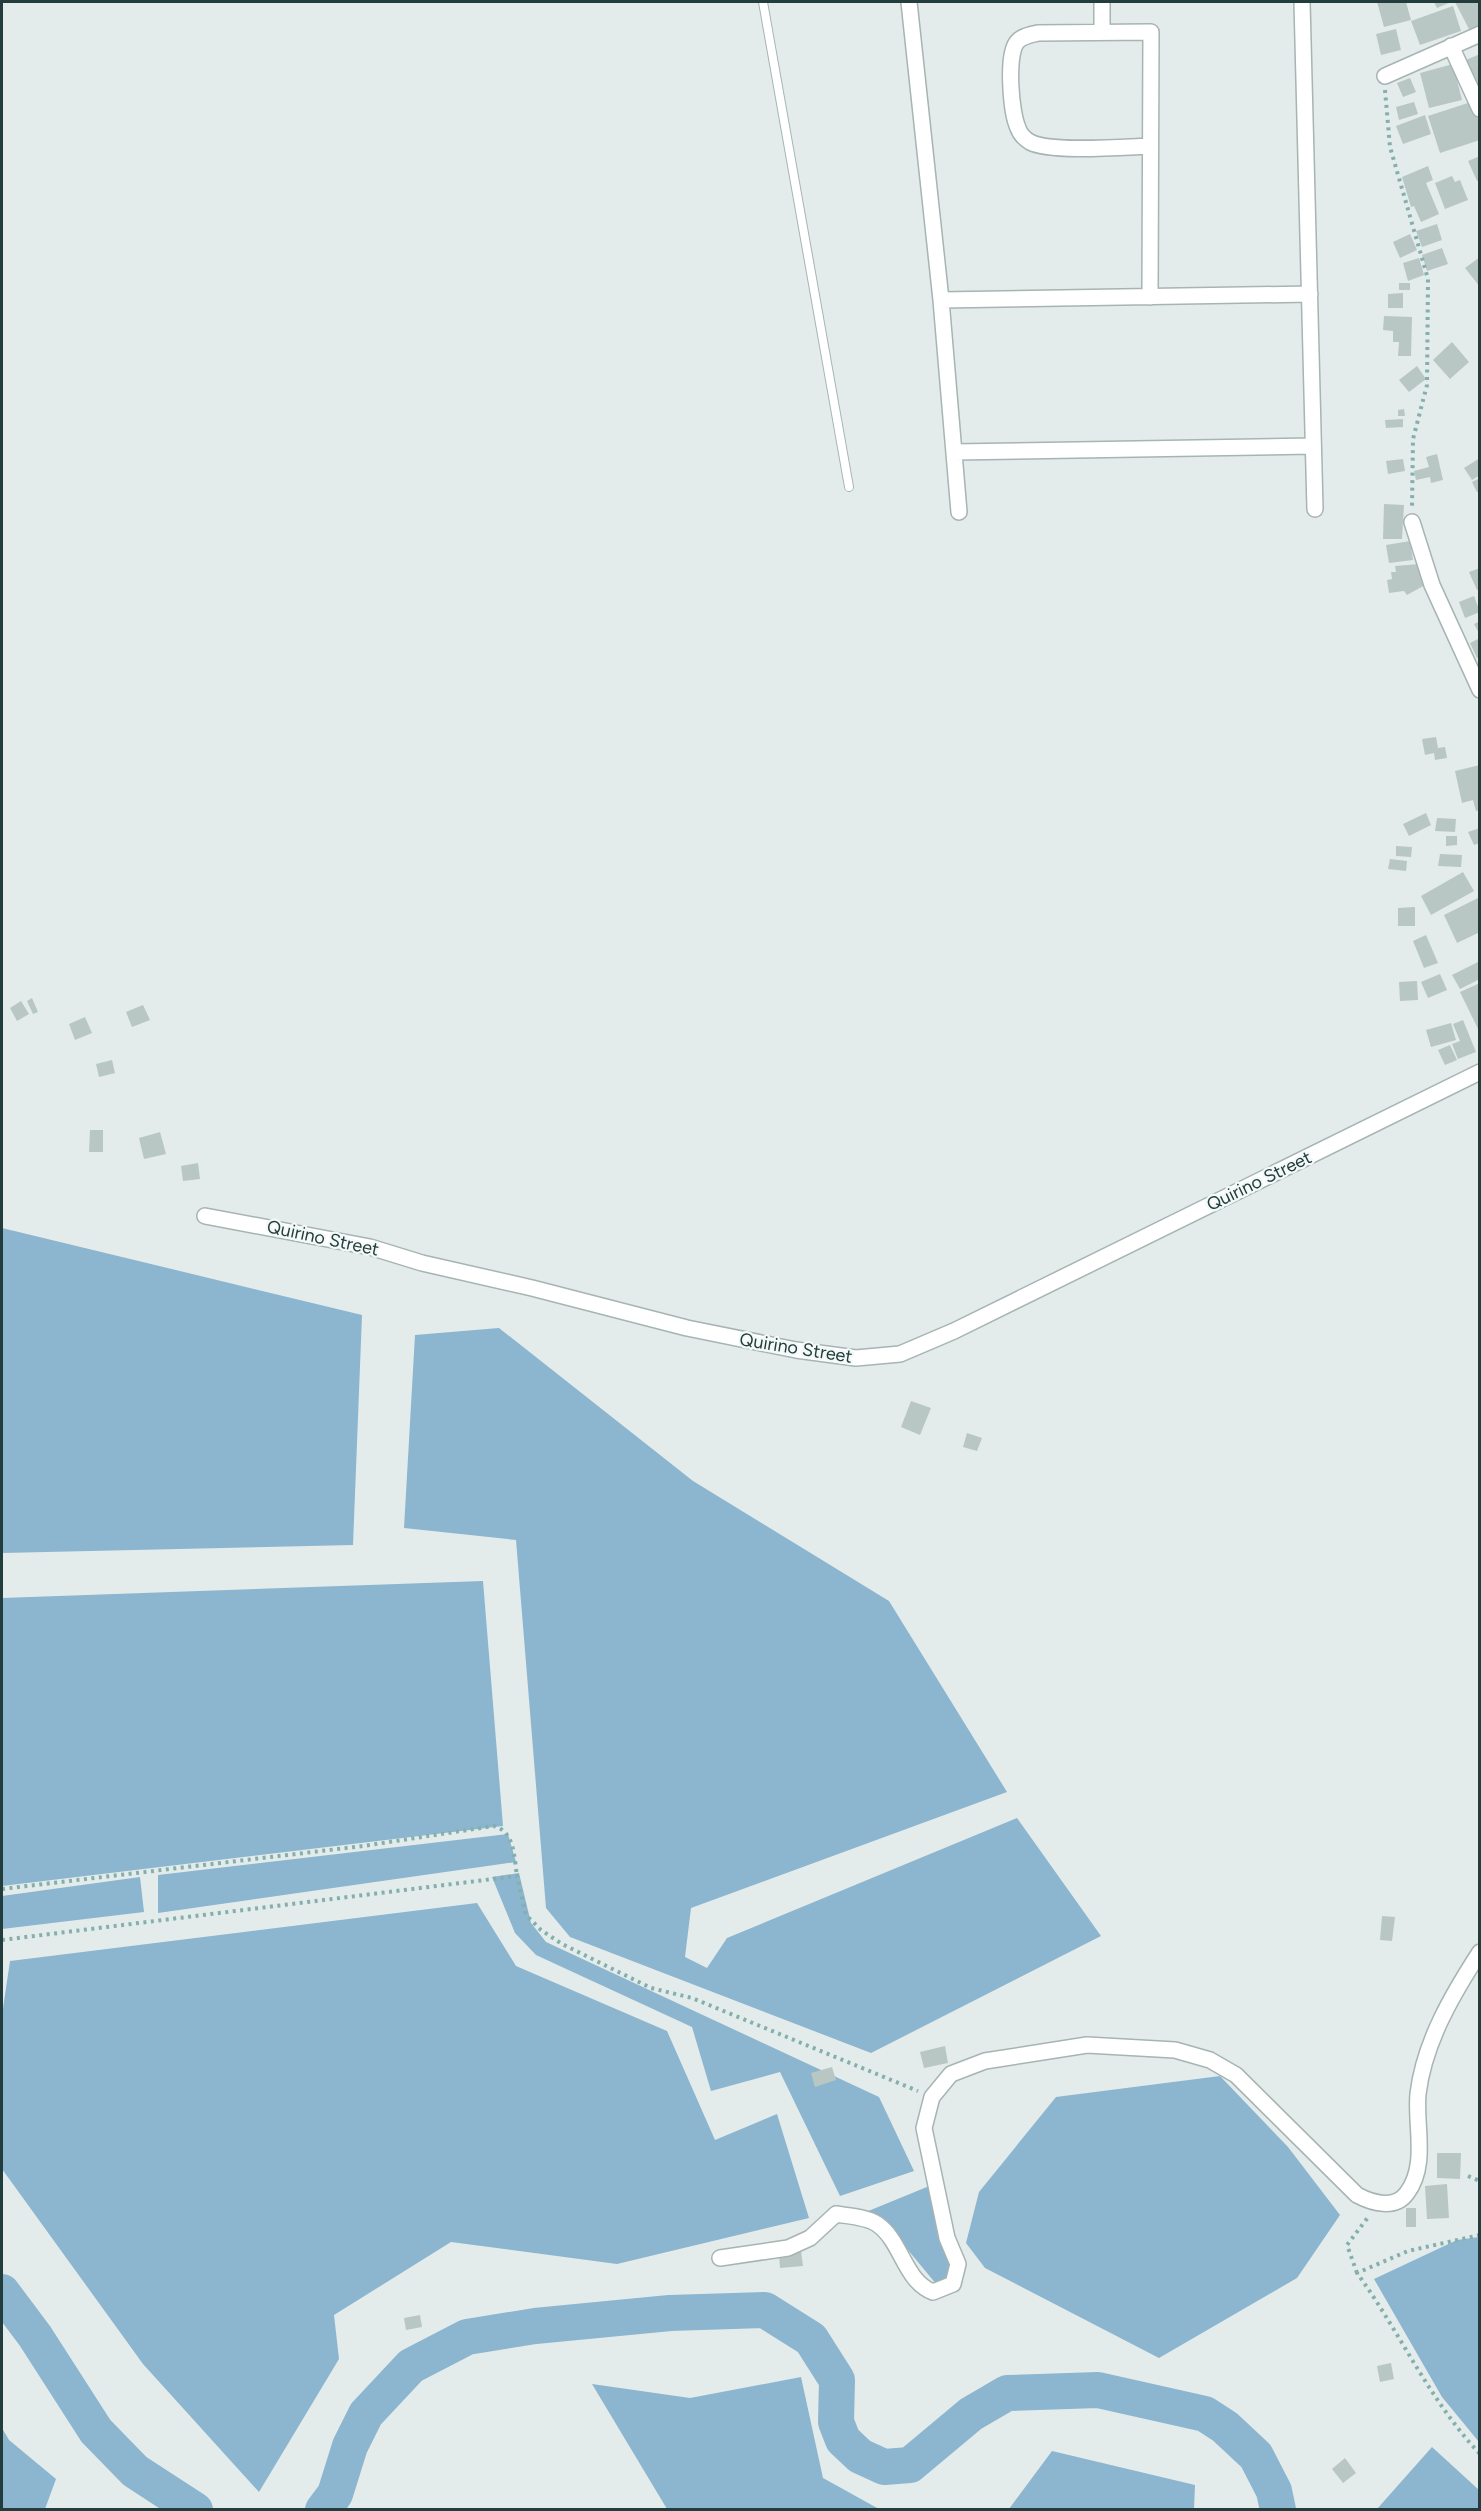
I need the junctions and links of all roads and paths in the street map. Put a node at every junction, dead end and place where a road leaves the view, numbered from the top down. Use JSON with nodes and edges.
{"nodes":[{"id":1,"x":763,"y":2,"type":"edge"},
{"id":2,"x":909,"y":2,"type":"edge"},
{"id":3,"x":1102,"y":2,"type":"edge"},
{"id":4,"x":1302,"y":2,"type":"edge"},
{"id":5,"x":1102,"y":32,"type":"junction"},
{"id":6,"x":1479,"y":34,"type":"edge"},
{"id":7,"x":1451,"y":46,"type":"junction"},
{"id":8,"x":1384,"y":76,"type":"joint"},
{"id":9,"x":1479,"y":109,"type":"edge"},
{"id":10,"x":1150,"y":146,"type":"junction"},
{"id":11,"x":1310,"y":294,"type":"junction"},
{"id":12,"x":1149,"y":297,"type":"junction"},
{"id":13,"x":941,"y":300,"type":"junction"},
{"id":14,"x":1313,"y":446,"type":"junction"},
{"id":15,"x":954,"y":452,"type":"junction"},
{"id":16,"x":849,"y":487,"type":"dead end"},
{"id":17,"x":1315,"y":509,"type":"dead end"},
{"id":18,"x":959,"y":512,"type":"dead end"},
{"id":19,"x":1412,"y":522,"type":"joint"},
{"id":20,"x":1479,"y":690,"type":"edge"},
{"id":21,"x":1479,"y":1072,"type":"edge"},
{"id":22,"x":205,"y":1216,"type":"dead end"},
{"id":23,"x":517,"y":1876,"type":"junction"},
{"id":24,"x":2,"y":1889,"type":"edge"},
{"id":25,"x":2,"y":1940,"type":"edge"},
{"id":26,"x":1479,"y":1952,"type":"edge"},
{"id":27,"x":932,"y":2097,"type":"junction"},
{"id":28,"x":1468,"y":2176,"type":"dead end"},
{"id":29,"x":1479,"y":2181,"type":"edge"},
{"id":30,"x":1379,"y":2204,"type":"junction"},
{"id":31,"x":1479,"y":2235,"type":"edge"},
{"id":32,"x":720,"y":2258,"type":"dead end"},
{"id":33,"x":1357,"y":2273,"type":"junction"},
{"id":34,"x":1479,"y":2454,"type":"edge"}],
"edges":[{"from":1,"to":16,"type":"lane"},
{"from":2,"to":13,"type":"street"},
{"from":3,"to":5,"type":"street"},
{"from":4,"to":11,"type":"street"},
{"from":5,"to":10,"type":"street"},
{"from":5,"to":10,"type":"street"},
{"from":6,"to":7,"type":"street"},
{"from":7,"to":8,"type":"street"},
{"from":7,"to":9,"type":"street"},
{"from":8,"to":19,"type":"path"},
{"from":10,"to":12,"type":"street"},
{"from":11,"to":12,"type":"street"},
{"from":11,"to":14,"type":"street"},
{"from":12,"to":13,"type":"street"},
{"from":13,"to":15,"type":"street"},
{"from":14,"to":15,"type":"street"},
{"from":14,"to":17,"type":"street"},
{"from":15,"to":18,"type":"street"},
{"from":19,"to":20,"type":"street"},
{"from":21,"to":22,"type":"street","name":"Quirino Street"},
{"from":23,"to":24,"type":"path"},
{"from":23,"to":25,"type":"path"},
{"from":23,"to":27,"type":"path"},
{"from":26,"to":30,"type":"street"},
{"from":27,"to":30,"type":"street"},
{"from":27,"to":32,"type":"street"},
{"from":28,"to":29,"type":"path"},
{"from":30,"to":33,"type":"path"},
{"from":31,"to":33,"type":"path"},
{"from":33,"to":34,"type":"path"}]}
